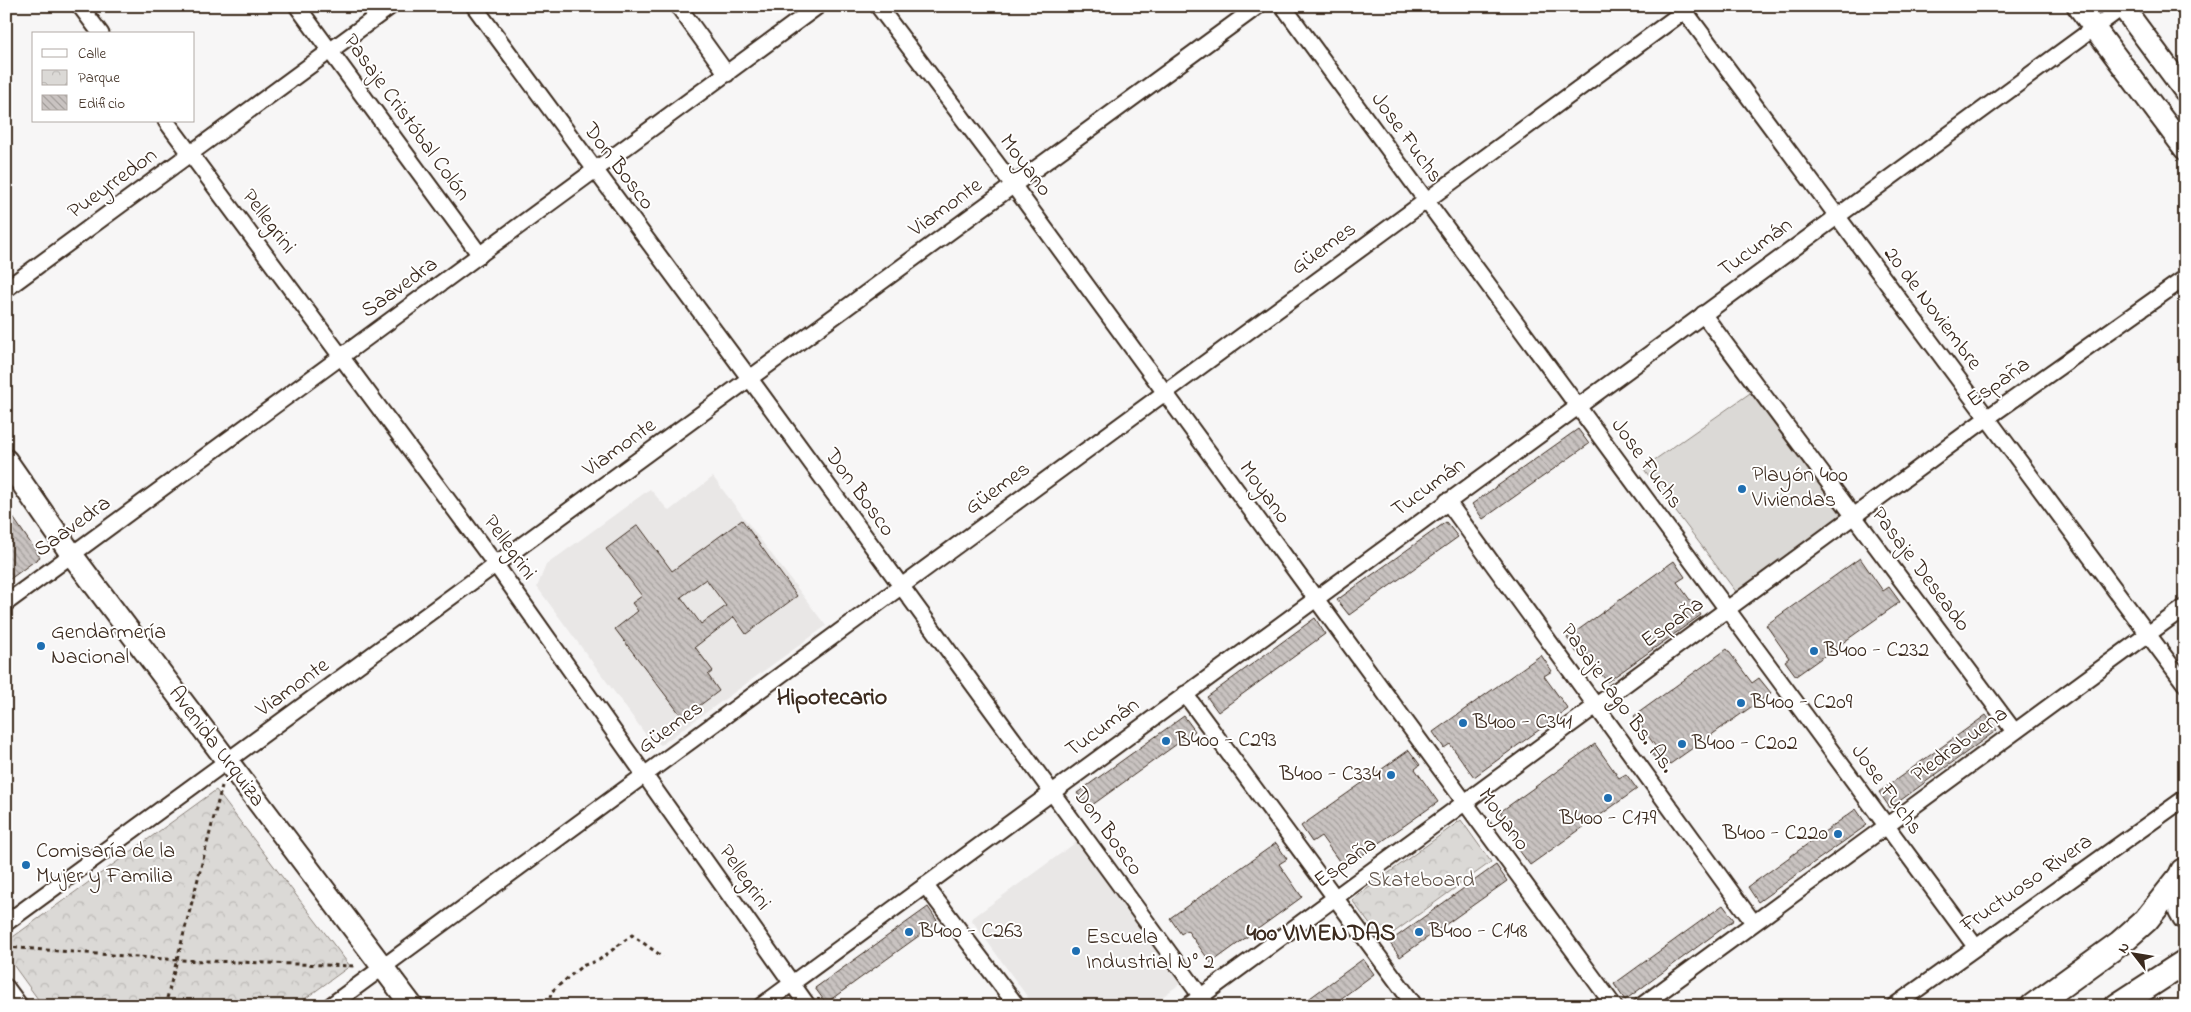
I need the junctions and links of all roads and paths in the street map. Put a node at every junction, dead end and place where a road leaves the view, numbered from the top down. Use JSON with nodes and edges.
{"nodes":[{"id":1,"x":80,"y":6,"type":"edge"},
{"id":2,"x":298,"y":6,"type":"edge"},
{"id":3,"x":391,"y":6,"type":"edge"},
{"id":4,"x":474,"y":6,"type":"edge"},
{"id":5,"x":678,"y":6,"type":"edge"},
{"id":6,"x":818,"y":6,"type":"edge"},
{"id":7,"x":878,"y":6,"type":"edge"},
{"id":8,"x":1258,"y":6,"type":"edge"},
{"id":9,"x":1283,"y":6,"type":"edge"},
{"id":10,"x":2078,"y":6,"type":"edge"},
{"id":11,"x":2123,"y":7,"type":"edge"},
{"id":12,"x":1685,"y":8,"type":"edge"},
{"id":13,"x":2094,"y":28,"type":"junction"},
{"id":14,"x":100,"y":32,"type":"edge"},
{"id":15,"x":330,"y":51,"type":"junction"},
{"id":16,"x":727,"y":74,"type":"junction"},
{"id":17,"x":2185,"y":91,"type":"edge"},
{"id":18,"x":167,"y":122,"type":"edge"},
{"id":19,"x":2185,"y":149,"type":"edge"},
{"id":20,"x":190,"y":154,"type":"junction"},
{"id":21,"x":594,"y":171,"type":"junction"},
{"id":22,"x":1013,"y":185,"type":"junction"},
{"id":23,"x":1426,"y":201,"type":"junction"},
{"id":24,"x":1836,"y":216,"type":"junction"},
{"id":25,"x":480,"y":256,"type":"junction"},
{"id":26,"x":2185,"y":278,"type":"edge"},
{"id":27,"x":6,"y":289,"type":"edge"},
{"id":28,"x":1703,"y":314,"type":"junction"},
{"id":29,"x":342,"y":356,"type":"junction"},
{"id":30,"x":750,"y":378,"type":"junction"},
{"id":31,"x":1164,"y":393,"type":"junction"},
{"id":32,"x":1578,"y":406,"type":"junction"},
{"id":33,"x":1987,"y":418,"type":"junction"},
{"id":34,"x":6,"y":460,"type":"edge"},
{"id":35,"x":1447,"y":501,"type":"junction"},
{"id":36,"x":1853,"y":516,"type":"junction"},
{"id":37,"x":72,"y":555,"type":"junction"},
{"id":38,"x":496,"y":565,"type":"junction"},
{"id":39,"x":901,"y":586,"type":"junction"},
{"id":40,"x":1316,"y":598,"type":"junction"},
{"id":41,"x":6,"y":603,"type":"edge"},
{"id":42,"x":2185,"y":607,"type":"edge"},
{"id":43,"x":1727,"y":610,"type":"junction"},
{"id":44,"x":2148,"y":634,"type":"junction"},
{"id":45,"x":2185,"y":684,"type":"edge"},
{"id":46,"x":1185,"y":694,"type":"junction"},
{"id":47,"x":1595,"y":706,"type":"junction"},
{"id":48,"x":2014,"y":731,"type":"junction"},
{"id":49,"x":228,"y":762,"type":"junction"},
{"id":50,"x":645,"y":774,"type":"junction"},
{"id":51,"x":1052,"y":792,"type":"junction"},
{"id":52,"x":2185,"y":798,"type":"edge"},
{"id":53,"x":1464,"y":802,"type":"junction"},
{"id":54,"x":1886,"y":826,"type":"junction"},
{"id":55,"x":2183,"y":872,"type":"edge"},
{"id":56,"x":925,"y":885,"type":"junction"},
{"id":57,"x":1336,"y":897,"type":"junction"},
{"id":58,"x":2185,"y":917,"type":"edge"},
{"id":59,"x":1753,"y":922,"type":"junction"},
{"id":60,"x":6,"y":923,"type":"edge"},
{"id":61,"x":1975,"y":946,"type":"junction"},
{"id":62,"x":6,"y":947,"type":"edge"},
{"id":63,"x":663,"y":956,"type":"dead end"},
{"id":64,"x":178,"y":960,"type":"junction"},
{"id":65,"x":2185,"y":962,"type":"edge"},
{"id":66,"x":383,"y":968,"type":"junction"},
{"id":67,"x":792,"y":983,"type":"junction"},
{"id":68,"x":6,"y":987,"type":"edge"},
{"id":69,"x":1204,"y":1001,"type":"edge"},
{"id":70,"x":20,"y":1006,"type":"edge"},
{"id":71,"x":165,"y":1006,"type":"edge"},
{"id":72,"x":330,"y":1006,"type":"edge"},
{"id":73,"x":412,"y":1006,"type":"edge"},
{"id":74,"x":549,"y":1006,"type":"edge"},
{"id":75,"x":761,"y":1006,"type":"edge"},
{"id":76,"x":808,"y":1006,"type":"edge"},
{"id":77,"x":1016,"y":1006,"type":"edge"},
{"id":78,"x":1188,"y":1006,"type":"edge"},
{"id":79,"x":1415,"y":1006,"type":"edge"},
{"id":80,"x":1614,"y":1006,"type":"edge"},
{"id":81,"x":1640,"y":1006,"type":"edge"},
{"id":82,"x":1894,"y":1006,"type":"edge"},
{"id":83,"x":2033,"y":1006,"type":"edge"},
{"id":84,"x":2117,"y":1006,"type":"edge"}],
"edges":[{"from":1,"to":14,"type":"street"},
{"from":2,"to":15,"type":"street","name":"Pasaje Cristóbal Colón"},
{"from":3,"to":15,"type":"street","name":"Pueyrredon"},
{"from":4,"to":21,"type":"street","name":"Don Bosco"},
{"from":5,"to":16,"type":"street"},
{"from":6,"to":16,"type":"street","name":"Saavedra"},
{"from":7,"to":22,"type":"street","name":"Moyano"},
{"from":8,"to":22,"type":"street","name":"Viamonte"},
{"from":9,"to":23,"type":"street","name":"Jose Fuchs"},
{"from":10,"to":13,"type":"street"},
{"from":11,"to":13,"type":"street","name":"Tucumán"},
{"from":11,"to":17,"type":"street"},
{"from":12,"to":23,"type":"street","name":"Güemes"},
{"from":12,"to":24,"type":"street","name":"20 de Noviembre"},
{"from":13,"to":19,"type":"street"},
{"from":13,"to":24,"type":"street","name":"Tucumán"},
{"from":15,"to":20,"type":"street","name":"Pueyrredon"},
{"from":15,"to":25,"type":"street","name":"Pasaje Cristóbal Colón"},
{"from":16,"to":21,"type":"street","name":"Saavedra"},
{"from":18,"to":20,"type":"street","name":"Pellegrini"},
{"from":20,"to":27,"type":"street","name":"Pueyrredon"},
{"from":20,"to":29,"type":"street","name":"Pellegrini"},
{"from":21,"to":25,"type":"street","name":"Saavedra"},
{"from":21,"to":30,"type":"street","name":"Don Bosco"},
{"from":22,"to":30,"type":"street","name":"Viamonte"},
{"from":22,"to":31,"type":"street","name":"Moyano"},
{"from":23,"to":31,"type":"street","name":"Güemes"},
{"from":23,"to":32,"type":"street","name":"Jose Fuchs"},
{"from":24,"to":28,"type":"street","name":"Tucumán"},
{"from":24,"to":33,"type":"street","name":"20 de Noviembre"},
{"from":25,"to":29,"type":"street","name":"Saavedra"},
{"from":26,"to":33,"type":"street","name":"España"},
{"from":28,"to":32,"type":"street","name":"Tucumán"},
{"from":28,"to":36,"type":"street","name":"Pasaje Deseado"},
{"from":29,"to":37,"type":"street","name":"Saavedra"},
{"from":29,"to":38,"type":"street","name":"Pellegrini"},
{"from":30,"to":38,"type":"street","name":"Viamonte"},
{"from":30,"to":39,"type":"street","name":"Don Bosco"},
{"from":31,"to":39,"type":"street","name":"Güemes"},
{"from":31,"to":40,"type":"street","name":"Moyano"},
{"from":32,"to":35,"type":"street","name":"Tucumán"},
{"from":32,"to":43,"type":"street","name":"Jose Fuchs"},
{"from":33,"to":36,"type":"street","name":"España"},
{"from":33,"to":44,"type":"street","name":"20 de Noviembre"},
{"from":34,"to":37,"type":"street","name":"Avenida Urquiza"},
{"from":35,"to":40,"type":"street","name":"Tucumán"},
{"from":35,"to":47,"type":"street","name":"Pasaje Lago Bs. As."},
{"from":36,"to":43,"type":"street","name":"España"},
{"from":36,"to":48,"type":"street","name":"Pasaje Deseado"},
{"from":37,"to":41,"type":"street","name":"Saavedra"},
{"from":37,"to":49,"type":"street","name":"Avenida Urquiza"},
{"from":38,"to":49,"type":"street","name":"Viamonte"},
{"from":38,"to":50,"type":"street","name":"Pellegrini"},
{"from":39,"to":50,"type":"street","name":"Güemes"},
{"from":39,"to":51,"type":"street","name":"Don Bosco"},
{"from":40,"to":46,"type":"street","name":"Tucumán"},
{"from":40,"to":53,"type":"street","name":"Moyano"},
{"from":42,"to":44,"type":"street","name":"Piedrabuena"},
{"from":43,"to":47,"type":"street","name":"España"},
{"from":43,"to":54,"type":"street","name":"Jose Fuchs"},
{"from":44,"to":45,"type":"street","name":"20 de Noviembre"},
{"from":44,"to":48,"type":"street","name":"Piedrabuena"},
{"from":46,"to":51,"type":"street","name":"Tucumán"},
{"from":46,"to":57,"type":"street"},
{"from":47,"to":53,"type":"street","name":"España"},
{"from":47,"to":59,"type":"street","name":"Pasaje Lago Bs. As."},
{"from":48,"to":54,"type":"street","name":"Piedrabuena"},
{"from":49,"to":60,"type":"street","name":"Viamonte"},
{"from":49,"to":64,"type":"path"},
{"from":49,"to":66,"type":"street","name":"Avenida Urquiza"},
{"from":50,"to":66,"type":"street","name":"Güemes"},
{"from":50,"to":67,"type":"street","name":"Pellegrini"},
{"from":51,"to":56,"type":"street","name":"Tucumán"},
{"from":51,"to":69,"type":"street","name":"Don Bosco"},
{"from":52,"to":61,"type":"street","name":"Fructuoso Rivera"},
{"from":53,"to":57,"type":"street","name":"España"},
{"from":53,"to":80,"type":"street","name":"Moyano"},
{"from":54,"to":59,"type":"street","name":"Piedrabuena"},
{"from":54,"to":61,"type":"street","name":"Jose Fuchs"},
{"from":55,"to":58,"type":"main road"},
{"from":55,"to":83,"type":"main road"},
{"from":56,"to":67,"type":"street","name":"Tucumán"},
{"from":56,"to":77,"type":"street"},
{"from":57,"to":69,"type":"street","name":"España"},
{"from":57,"to":79,"type":"street"},
{"from":59,"to":81,"type":"street","name":"Piedrabuena"},
{"from":61,"to":82,"type":"street","name":"Fructuoso Rivera"},
{"from":62,"to":64,"type":"path"},
{"from":63,"to":74,"type":"path"},
{"from":64,"to":66,"type":"path"},
{"from":64,"to":71,"type":"path"},
{"from":65,"to":84,"type":"main road"},
{"from":66,"to":72,"type":"street","name":"Güemes"},
{"from":66,"to":73,"type":"street","name":"Avenida Urquiza"},
{"from":67,"to":75,"type":"street","name":"Tucumán"},
{"from":67,"to":76,"type":"street","name":"Pellegrini"},
{"from":68,"to":70,"type":"street"},
{"from":69,"to":78,"type":"street","name":"España"}]}
